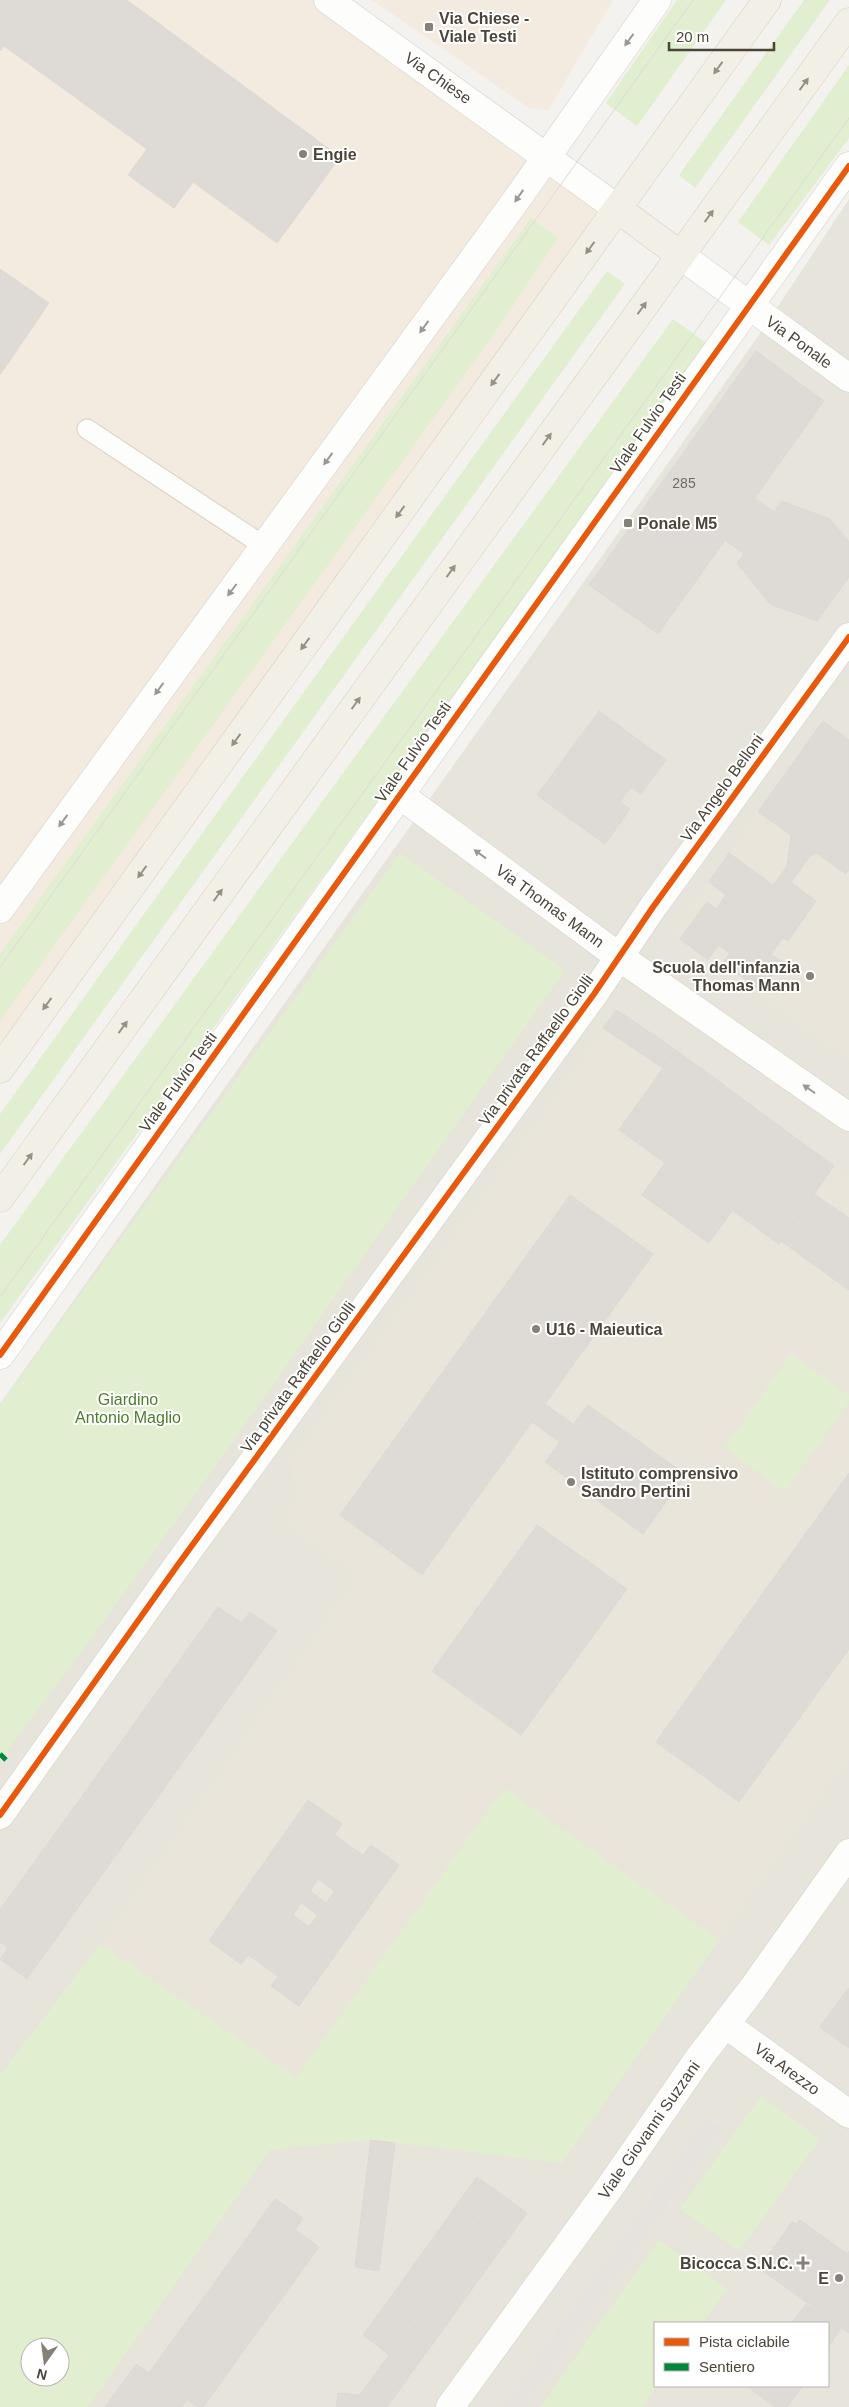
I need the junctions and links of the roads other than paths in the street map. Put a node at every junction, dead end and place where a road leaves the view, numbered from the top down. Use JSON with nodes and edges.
{"nodes":[{"id":1,"x":328,"y":0,"type":"edge"},
{"id":2,"x":657,"y":0,"type":"edge"},
{"id":3,"x":767,"y":0,"type":"edge"},
{"id":4,"x":849,"y":22,"type":"edge"},
{"id":5,"x":547,"y":156,"type":"junction"},
{"id":6,"x":849,"y":166,"type":"edge"},
{"id":7,"x":618,"y":209,"type":"junction"},
{"id":8,"x":680,"y":256,"type":"junction"},
{"id":9,"x":749,"y":306,"type":"junction"},
{"id":10,"x":849,"y":378,"type":"edge"},
{"id":11,"x":87,"y":429,"type":"dead end"},
{"id":12,"x":264,"y":546,"type":"junction"},
{"id":13,"x":849,"y":637,"type":"edge"},
{"id":14,"x":400,"y":795,"type":"junction"},
{"id":15,"x":0,"y":909,"type":"edge"},
{"id":16,"x":618,"y":956,"type":"junction"},
{"id":17,"x":0,"y":1069,"type":"edge"},
{"id":18,"x":849,"y":1117,"type":"edge"},
{"id":19,"x":0,"y":1198,"type":"edge"},
{"id":20,"x":0,"y":1355,"type":"edge"},
{"id":21,"x":0,"y":1815,"type":"edge"},
{"id":22,"x":849,"y":1853,"type":"edge"},
{"id":23,"x":725,"y":2024,"type":"junction"},
{"id":24,"x":849,"y":2114,"type":"edge"},
{"id":25,"x":450,"y":2407,"type":"edge"}],
"edges":[{"from":1,"to":5,"type":"street","name":"Via Chiese"},
{"from":2,"to":5,"type":"street","one_way":true},
{"from":3,"to":7,"type":"main road","one_way":true},
{"from":8,"to":4,"type":"main road","one_way":true},
{"from":5,"to":7,"type":"street"},
{"from":5,"to":12,"type":"street","one_way":true},
{"from":6,"to":9,"type":"street","name":"Viale Fulvio Testi"},
{"from":7,"to":8,"type":"main road"},
{"from":7,"to":17,"type":"main road","one_way":true},
{"from":8,"to":9,"type":"street"},
{"from":19,"to":8,"type":"main road","one_way":true},
{"from":9,"to":10,"type":"street","name":"Via Ponale"},
{"from":9,"to":14,"type":"street","name":"Viale Fulvio Testi"},
{"from":11,"to":12,"type":"lane"},
{"from":12,"to":15,"type":"street","one_way":true},
{"from":13,"to":16,"type":"street","name":"Via Angelo Belloni"},
{"from":16,"to":14,"type":"street","name":"Via Thomas Mann","one_way":true},
{"from":14,"to":20,"type":"street","name":"Viale Fulvio Testi"},
{"from":18,"to":16,"type":"street","name":"Via Thomas Mann","one_way":true},
{"from":16,"to":21,"type":"street","name":"Via privata Raffaello Giolli"},
{"from":22,"to":23,"type":"street","name":"Viale Giovanni Suzzani"},
{"from":23,"to":24,"type":"street","name":"Via Arezzo"},
{"from":23,"to":25,"type":"street","name":"Viale Giovanni Suzzani"}]}
